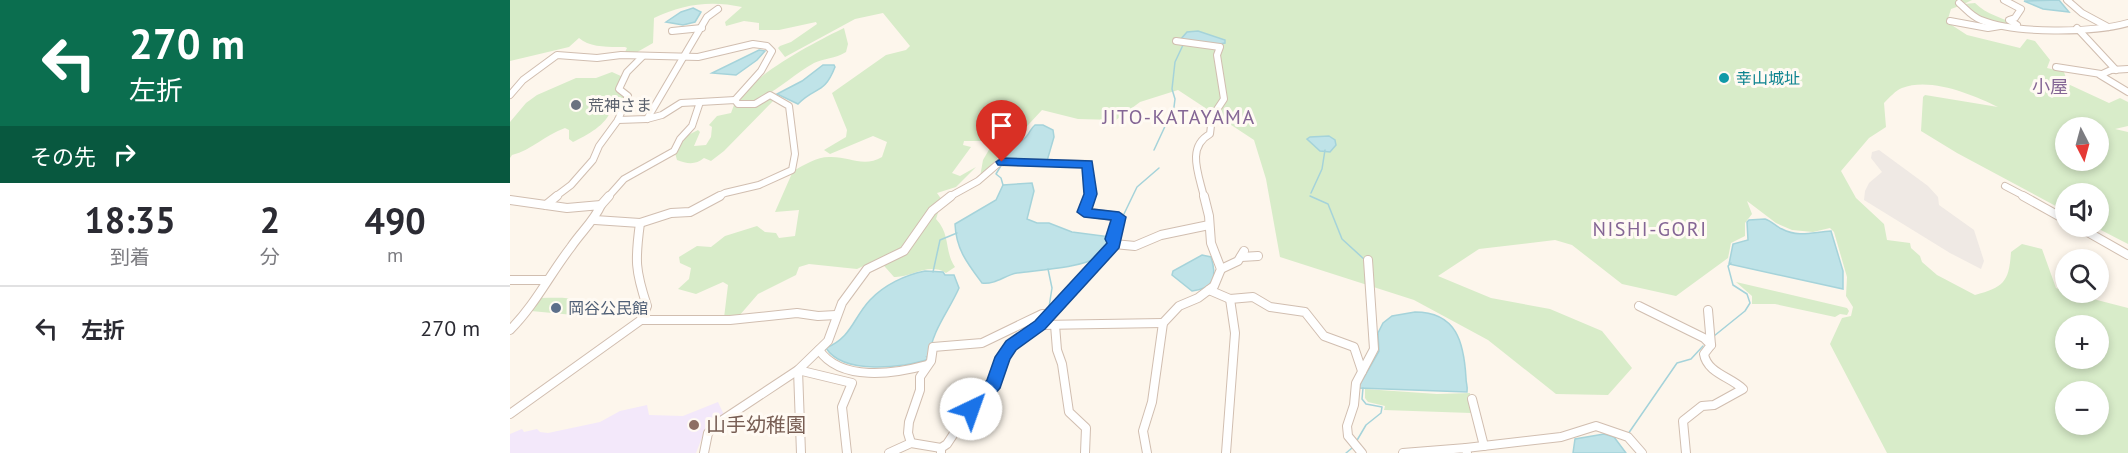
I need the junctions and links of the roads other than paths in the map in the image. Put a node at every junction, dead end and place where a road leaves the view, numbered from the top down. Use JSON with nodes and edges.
{"nodes":[{"id":1,"x":2007,"y":0,"type":"edge"},
{"id":2,"x":2067,"y":0,"type":"edge"},
{"id":3,"x":1959,"y":3,"type":"dead end"},
{"id":4,"x":718,"y":9,"type":"dead end"},
{"id":5,"x":1950,"y":21,"type":"dead end"},
{"id":6,"x":2128,"y":23,"type":"edge"},
{"id":7,"x":2001,"y":25,"type":"junction"},
{"id":8,"x":2019,"y":27,"type":"junction"},
{"id":9,"x":2108,"y":27,"type":"junction"},
{"id":10,"x":702,"y":28,"type":"junction"},
{"id":11,"x":2077,"y":28,"type":"junction"},
{"id":12,"x":672,"y":31,"type":"dead end"},
{"id":13,"x":1176,"y":41,"type":"dead end"},
{"id":14,"x":642,"y":57,"type":"junction"},
{"id":15,"x":685,"y":57,"type":"junction"},
{"id":16,"x":2056,"y":67,"type":"dead end"},
{"id":17,"x":2128,"y":69,"type":"edge"},
{"id":18,"x":2116,"y":70,"type":"junction"},
{"id":19,"x":2101,"y":75,"type":"junction"},
{"id":20,"x":513,"y":87,"type":"edge"},
{"id":21,"x":2128,"y":92,"type":"edge"},
{"id":22,"x":510,"y":95,"type":"edge"},
{"id":23,"x":735,"y":100,"type":"junction"},
{"id":24,"x":700,"y":102,"type":"junction"},
{"id":25,"x":647,"y":119,"type":"junction"},
{"id":26,"x":618,"y":120,"type":"junction"},
{"id":27,"x":2005,"y":186,"type":"dead end"},
{"id":28,"x":510,"y":200,"type":"edge"},
{"id":29,"x":602,"y":204,"type":"junction"},
{"id":30,"x":546,"y":205,"type":"junction"},
{"id":31,"x":2055,"y":214,"type":"edge"},
{"id":32,"x":595,"y":220,"type":"junction"},
{"id":33,"x":640,"y":223,"type":"junction"},
{"id":34,"x":1209,"y":225,"type":"junction"},
{"id":35,"x":2096,"y":237,"type":"edge"},
{"id":36,"x":1114,"y":244,"type":"junction"},
{"id":37,"x":2128,"y":255,"type":"edge"},
{"id":38,"x":1258,"y":256,"type":"dead end"},
{"id":39,"x":1368,"y":260,"type":"dead end"},
{"id":40,"x":1221,"y":269,"type":"junction"},
{"id":41,"x":510,"y":280,"type":"edge"},
{"id":42,"x":547,"y":280,"type":"junction"},
{"id":43,"x":1209,"y":290,"type":"junction"},
{"id":44,"x":1230,"y":299,"type":"junction"},
{"id":45,"x":1639,"y":306,"type":"dead end"},
{"id":46,"x":1708,"y":310,"type":"dead end"},
{"id":47,"x":1048,"y":314,"type":"junction"},
{"id":48,"x":836,"y":315,"type":"junction"},
{"id":49,"x":641,"y":320,"type":"junction"},
{"id":50,"x":1163,"y":323,"type":"junction"},
{"id":51,"x":1040,"y":325,"type":"junction"},
{"id":52,"x":1055,"y":325,"type":"junction"},
{"id":53,"x":512,"y":327,"type":"edge"},
{"id":54,"x":1711,"y":345,"type":"junction"},
{"id":55,"x":819,"y":350,"type":"junction"},
{"id":56,"x":929,"y":364,"type":"junction"},
{"id":57,"x":798,"y":370,"type":"junction"},
{"id":58,"x":1362,"y":371,"type":"junction"},
{"id":59,"x":1472,"y":399,"type":"dead end"},
{"id":60,"x":510,"y":414,"type":"edge"},
{"id":61,"x":911,"y":443,"type":"junction"},
{"id":62,"x":1484,"y":446,"type":"junction"},
{"id":63,"x":1357,"y":447,"type":"edge"},
{"id":64,"x":1466,"y":450,"type":"edge"},
{"id":65,"x":941,"y":451,"type":"edge"},
{"id":66,"x":704,"y":453,"type":"edge"},
{"id":67,"x":801,"y":453,"type":"edge"},
{"id":68,"x":847,"y":453,"type":"edge"},
{"id":69,"x":889,"y":453,"type":"edge"},
{"id":70,"x":1085,"y":453,"type":"edge"},
{"id":71,"x":1147,"y":453,"type":"edge"},
{"id":72,"x":1227,"y":453,"type":"edge"},
{"id":73,"x":1403,"y":453,"type":"edge"},
{"id":74,"x":1642,"y":453,"type":"edge"},
{"id":75,"x":1686,"y":453,"type":"edge"}],
"edges":[{"from":1,"to":8,"type":"street"},
{"from":2,"to":9,"type":"street"},
{"from":3,"to":7,"type":"street"},
{"from":4,"to":10,"type":"street"},
{"from":5,"to":7,"type":"street"},
{"from":6,"to":9,"type":"street"},
{"from":7,"to":8,"type":"street"},
{"from":8,"to":11,"type":"street"},
{"from":9,"to":11,"type":"street"},
{"from":10,"to":12,"type":"street"},
{"from":10,"to":15,"type":"street"},
{"from":11,"to":18,"type":"street"},
{"from":13,"to":34,"type":"street"},
{"from":14,"to":15,"type":"street"},
{"from":14,"to":20,"type":"street"},
{"from":14,"to":26,"type":"street"},
{"from":15,"to":23,"type":"street"},
{"from":15,"to":25,"type":"street"},
{"from":16,"to":19,"type":"street"},
{"from":17,"to":18,"type":"street"},
{"from":18,"to":19,"type":"street"},
{"from":19,"to":21,"type":"street"},
{"from":20,"to":22,"type":"street"},
{"from":23,"to":24,"type":"street"},
{"from":23,"to":33,"type":"street"},
{"from":24,"to":25,"type":"street"},
{"from":24,"to":29,"type":"street"},
{"from":25,"to":26,"type":"street"},
{"from":26,"to":30,"type":"street"},
{"from":27,"to":31,"type":"street"},
{"from":28,"to":30,"type":"street"},
{"from":29,"to":30,"type":"street"},
{"from":29,"to":32,"type":"street"},
{"from":32,"to":33,"type":"street"},
{"from":32,"to":42,"type":"street"},
{"from":33,"to":49,"type":"street"},
{"from":34,"to":36,"type":"street"},
{"from":34,"to":40,"type":"street"},
{"from":35,"to":37,"type":"street"},
{"from":36,"to":47,"type":"street"},
{"from":36,"to":48,"type":"street"},
{"from":38,"to":40,"type":"street"},
{"from":39,"to":58,"type":"street"},
{"from":40,"to":43,"type":"street"},
{"from":41,"to":42,"type":"street"},
{"from":42,"to":53,"type":"street"},
{"from":43,"to":44,"type":"street"},
{"from":43,"to":50,"type":"street"},
{"from":44,"to":58,"type":"street"},
{"from":44,"to":72,"type":"street"},
{"from":45,"to":54,"type":"street"},
{"from":46,"to":54,"type":"street"},
{"from":47,"to":51,"type":"street"},
{"from":47,"to":56,"type":"street"},
{"from":48,"to":49,"type":"street"},
{"from":48,"to":55,"type":"street"},
{"from":49,"to":60,"type":"street"},
{"from":50,"to":52,"type":"street"},
{"from":50,"to":71,"type":"street"},
{"from":51,"to":52,"type":"street"},
{"from":51,"to":65,"type":"street"},
{"from":52,"to":70,"type":"street"},
{"from":54,"to":75,"type":"street"},
{"from":55,"to":56,"type":"street"},
{"from":55,"to":57,"type":"street"},
{"from":56,"to":61,"type":"street"},
{"from":57,"to":66,"type":"street"},
{"from":57,"to":67,"type":"street"},
{"from":57,"to":68,"type":"street"},
{"from":58,"to":63,"type":"street"},
{"from":59,"to":62,"type":"street"},
{"from":61,"to":65,"type":"street"},
{"from":61,"to":69,"type":"street"},
{"from":62,"to":64,"type":"street"},
{"from":62,"to":74,"type":"street"},
{"from":64,"to":73,"type":"street"}]}
